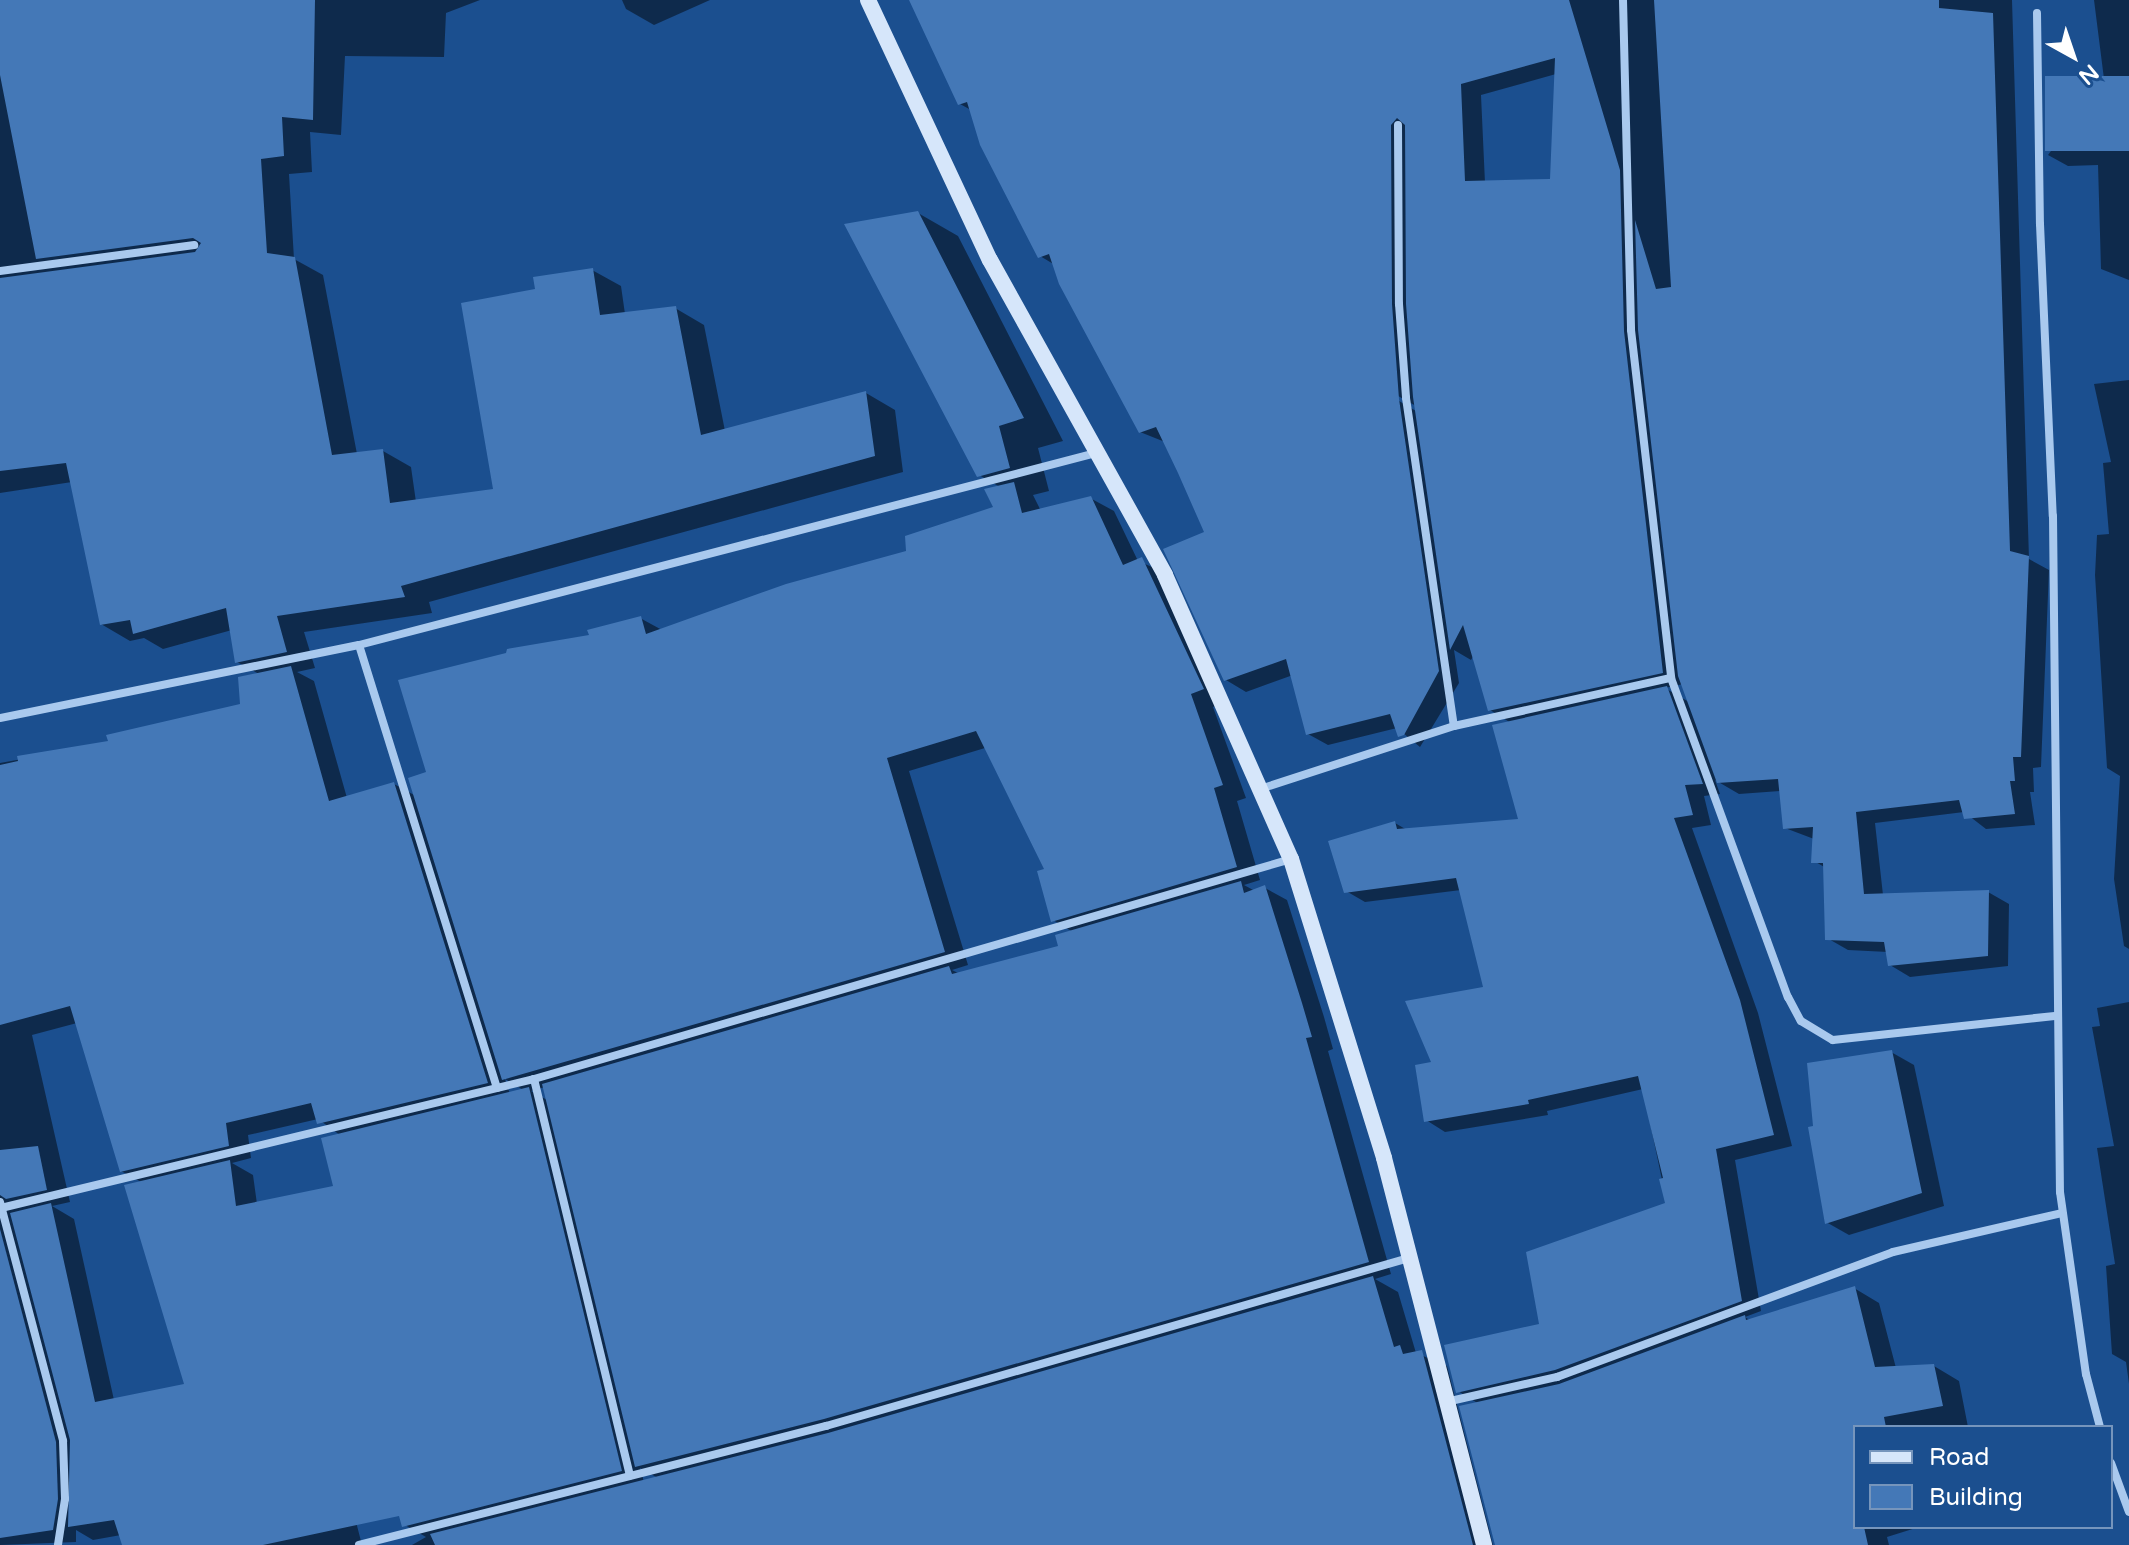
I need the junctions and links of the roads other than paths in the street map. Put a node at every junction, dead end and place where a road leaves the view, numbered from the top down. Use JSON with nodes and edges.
{"nodes":[{"id":1,"x":868,"y":0,"type":"edge"},
{"id":2,"x":1623,"y":0,"type":"edge"},
{"id":3,"x":2037,"y":13,"type":"dead end"},
{"id":4,"x":1398,"y":125,"type":"dead end"},
{"id":5,"x":194,"y":245,"type":"dead end"},
{"id":6,"x":0,"y":271,"type":"edge"},
{"id":7,"x":1097,"y":453,"type":"junction"},
{"id":8,"x":359,"y":645,"type":"junction"},
{"id":9,"x":1671,"y":678,"type":"junction"},
{"id":10,"x":0,"y":718,"type":"edge"},
{"id":11,"x":1454,"y":726,"type":"junction"},
{"id":12,"x":1260,"y":789,"type":"junction"},
{"id":13,"x":1291,"y":859,"type":"junction"},
{"id":14,"x":2055,"y":1016,"type":"junction"},
{"id":15,"x":534,"y":1079,"type":"junction"},
{"id":16,"x":497,"y":1088,"type":"junction"},
{"id":17,"x":1,"y":1205,"type":"edge"},
{"id":18,"x":2062,"y":1213,"type":"junction"},
{"id":19,"x":1410,"y":1257,"type":"junction"},
{"id":20,"x":1446,"y":1402,"type":"junction"},
{"id":21,"x":2099,"y":1425,"type":"edge"},
{"id":22,"x":2113,"y":1468,"type":"edge"},
{"id":23,"x":630,"y":1476,"type":"junction"},
{"id":24,"x":2129,"y":1512,"type":"edge"},
{"id":25,"x":58,"y":1545,"type":"edge"},
{"id":26,"x":359,"y":1545,"type":"edge"},
{"id":27,"x":1484,"y":1545,"type":"edge"}],
"edges":[{"from":1,"to":7,"type":"street"},
{"from":2,"to":9,"type":"street"},
{"from":3,"to":14,"type":"street"},
{"from":4,"to":11,"type":"street"},
{"from":5,"to":6,"type":"street"},
{"from":7,"to":8,"type":"street"},
{"from":7,"to":12,"type":"street"},
{"from":8,"to":10,"type":"street"},
{"from":8,"to":16,"type":"street"},
{"from":9,"to":11,"type":"street"},
{"from":9,"to":14,"type":"street"},
{"from":11,"to":12,"type":"street"},
{"from":12,"to":13,"type":"street"},
{"from":13,"to":15,"type":"street"},
{"from":13,"to":19,"type":"street"},
{"from":14,"to":18,"type":"street"},
{"from":15,"to":16,"type":"street"},
{"from":15,"to":23,"type":"street"},
{"from":16,"to":17,"type":"street"},
{"from":17,"to":25,"type":"street"},
{"from":18,"to":20,"type":"street"},
{"from":18,"to":21,"type":"street"},
{"from":19,"to":20,"type":"street"},
{"from":19,"to":23,"type":"street"},
{"from":20,"to":27,"type":"street"},
{"from":22,"to":24,"type":"street"},
{"from":23,"to":26,"type":"street"}]}
